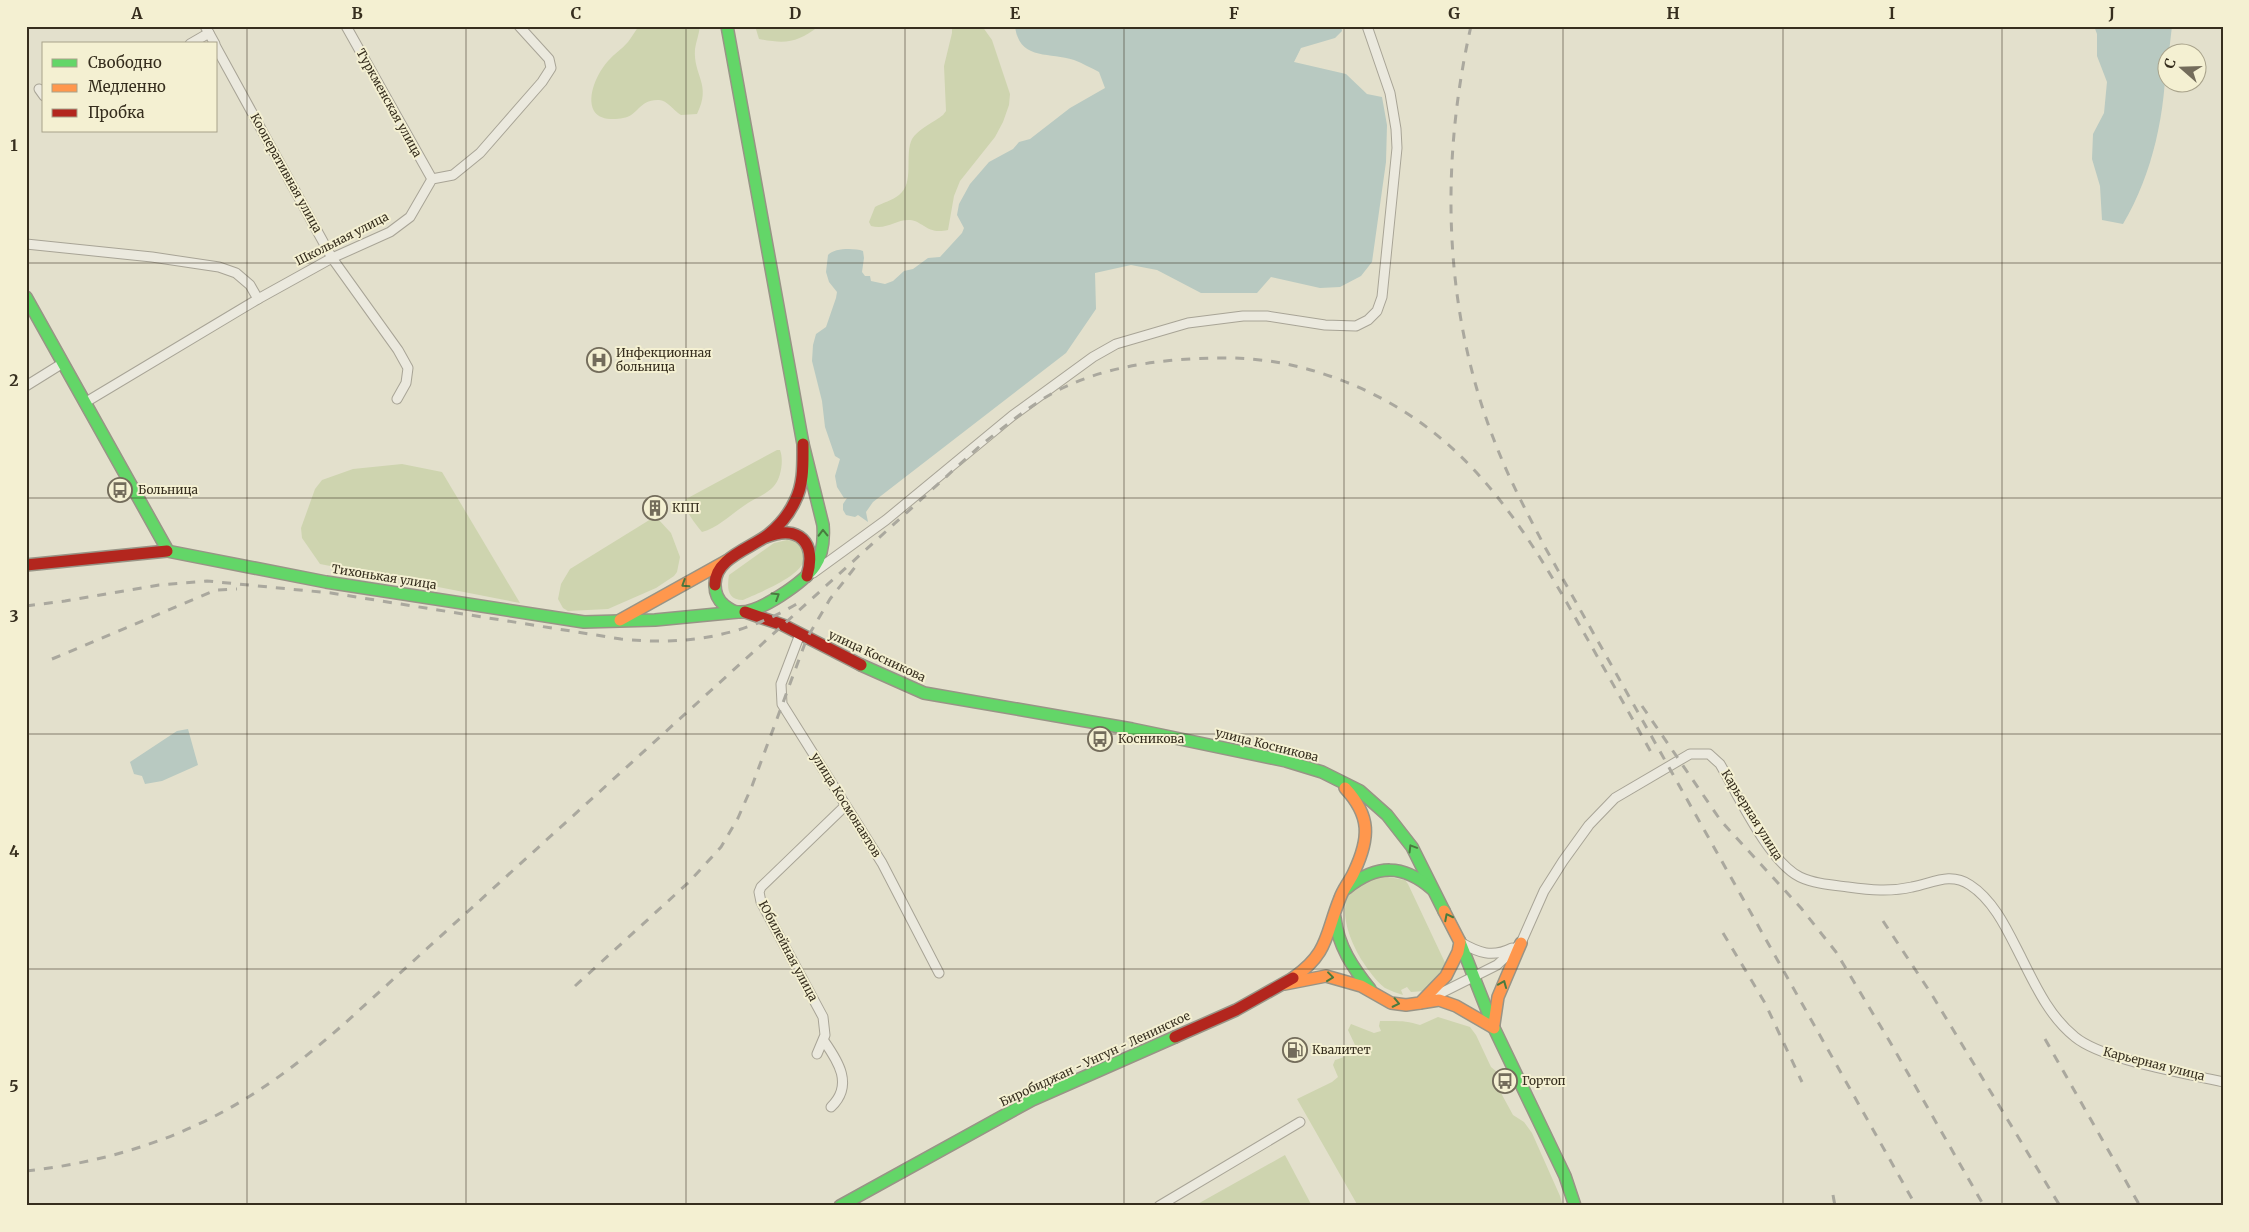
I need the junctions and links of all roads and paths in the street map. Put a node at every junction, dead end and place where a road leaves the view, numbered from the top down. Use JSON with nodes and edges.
{"nodes":[{"id":1,"x":346,"y":26,"type":"edge"},
{"id":2,"x":519,"y":26,"type":"edge"},
{"id":3,"x":727,"y":26,"type":"edge"},
{"id":4,"x":1367,"y":26,"type":"edge"},
{"id":5,"x":207,"y":30,"type":"edge"},
{"id":6,"x":192,"y":42,"type":"edge"},
{"id":7,"x":213,"y":42,"type":"edge"},
{"id":8,"x":218,"y":50,"type":"edge"},
{"id":9,"x":432,"y":179,"type":"junction"},
{"id":10,"x":26,"y":244,"type":"edge"},
{"id":11,"x":332,"y":258,"type":"junction"},
{"id":12,"x":26,"y":297,"type":"edge"},
{"id":13,"x":258,"y":299,"type":"junction"},
{"id":14,"x":63,"y":363,"type":"junction"},
{"id":15,"x":26,"y":386,"type":"edge"},
{"id":16,"x":397,"y":399,"type":"dead end"},
{"id":17,"x":86,"y":402,"type":"junction"},
{"id":18,"x":803,"y":444,"type":"junction"},
{"id":19,"x":765,"y":538,"type":"junction"},
{"id":20,"x":168,"y":551,"type":"junction"},
{"id":21,"x":728,"y":560,"type":"junction"},
{"id":22,"x":26,"y":564,"type":"edge"},
{"id":23,"x":806,"y":578,"type":"junction"},
{"id":24,"x":741,"y":612,"type":"junction"},
{"id":25,"x":616,"y":622,"type":"junction"},
{"id":26,"x":800,"y":634,"type":"junction"},
{"id":27,"x":1322,"y":772,"type":"junction"},
{"id":28,"x":845,"y":806,"type":"junction"},
{"id":29,"x":1344,"y":891,"type":"junction"},
{"id":30,"x":1435,"y":892,"type":"junction"},
{"id":31,"x":1335,"y":914,"type":"junction"},
{"id":32,"x":1460,"y":942,"type":"junction"},
{"id":33,"x":1521,"y":943,"type":"junction"},
{"id":34,"x":940,"y":973,"type":"dead end"},
{"id":35,"x":1473,"y":975,"type":"junction"},
{"id":36,"x":1285,"y":984,"type":"junction"},
{"id":37,"x":1374,"y":993,"type":"junction"},
{"id":38,"x":1420,"y":1004,"type":"junction"},
{"id":39,"x":1494,"y":1028,"type":"junction"},
{"id":40,"x":824,"y":1041,"type":"junction"},
{"id":41,"x":817,"y":1054,"type":"dead end"},
{"id":42,"x":2223,"y":1082,"type":"edge"},
{"id":43,"x":831,"y":1106,"type":"dead end"},
{"id":44,"x":1300,"y":1122,"type":"dead end"},
{"id":45,"x":840,"y":1206,"type":"edge"},
{"id":46,"x":1159,"y":1206,"type":"edge"},
{"id":47,"x":1575,"y":1206,"type":"edge"}],
"edges":[{"from":1,"to":9,"type":"street","name":"Туркменская улица"},
{"from":2,"to":9,"type":"street"},
{"from":3,"to":18,"type":"main road"},
{"from":4,"to":23,"type":"street"},
{"from":5,"to":6,"type":"street"},
{"from":5,"to":7,"type":"street","name":"Кооперативная улица"},
{"from":8,"to":11,"type":"street","name":"Кооперативная улица"},
{"from":9,"to":11,"type":"street","name":"Школьная улица"},
{"from":10,"to":13,"type":"street"},
{"from":11,"to":13,"type":"street","name":"Школьная улица"},
{"from":11,"to":16,"type":"street","name":"Кооперативная улица"},
{"from":12,"to":14,"type":"main road"},
{"from":13,"to":17,"type":"street","name":"Школьная улица"},
{"from":14,"to":15,"type":"street"},
{"from":14,"to":17,"type":"main road"},
{"from":17,"to":20,"type":"main road"},
{"from":18,"to":19,"type":"main road"},
{"from":23,"to":18,"type":"main road","one_way":true},
{"from":19,"to":21,"type":"main road"},
{"from":19,"to":23,"type":"main road"},
{"from":20,"to":22,"type":"main road","name":"Тихонькая улица"},
{"from":20,"to":25,"type":"main road","name":"Тихонькая улица"},
{"from":21,"to":24,"type":"main road"},
{"from":21,"to":25,"type":"main road","one_way":true},
{"from":24,"to":23,"type":"main road","one_way":true},
{"from":24,"to":25,"type":"main road","name":"Тихонькая улица"},
{"from":24,"to":26,"type":"main road","name":"улица Косникова"},
{"from":26,"to":27,"type":"main road","name":"улица Косникова"},
{"from":26,"to":28,"type":"street","name":"улица Космонавтов"},
{"from":27,"to":29,"type":"main road"},
{"from":30,"to":27,"type":"main road","name":"улица Косникова","one_way":true},
{"from":28,"to":34,"type":"street","name":"улица Космонавтов"},
{"from":28,"to":40,"type":"street","name":"Юбилейная улица"},
{"from":29,"to":30,"type":"main road"},
{"from":29,"to":31,"type":"main road"},
{"from":32,"to":30,"type":"main road","name":"улица Косникова","one_way":true},
{"from":31,"to":36,"type":"main road"},
{"from":31,"to":37,"type":"main road"},
{"from":32,"to":33,"type":"street"},
{"from":32,"to":35,"type":"main road","name":"улица Косникова"},
{"from":32,"to":38,"type":"main road"},
{"from":33,"to":35,"type":"street"},
{"from":39,"to":33,"type":"main road","one_way":true},
{"from":33,"to":42,"type":"street","name":"Карьерная улица"},
{"from":35,"to":38,"type":"street"},
{"from":35,"to":39,"type":"main road","name":"улица Косникова"},
{"from":36,"to":37,"type":"main road","one_way":true},
{"from":36,"to":45,"type":"main road","name":"Биробиджан - Унгун - Ленинское"},
{"from":37,"to":38,"type":"main road","one_way":true},
{"from":38,"to":39,"type":"main road"},
{"from":39,"to":47,"type":"main road","name":"улица Косникова"},
{"from":40,"to":41,"type":"street"},
{"from":40,"to":43,"type":"street"},
{"from":44,"to":46,"type":"street"}]}
